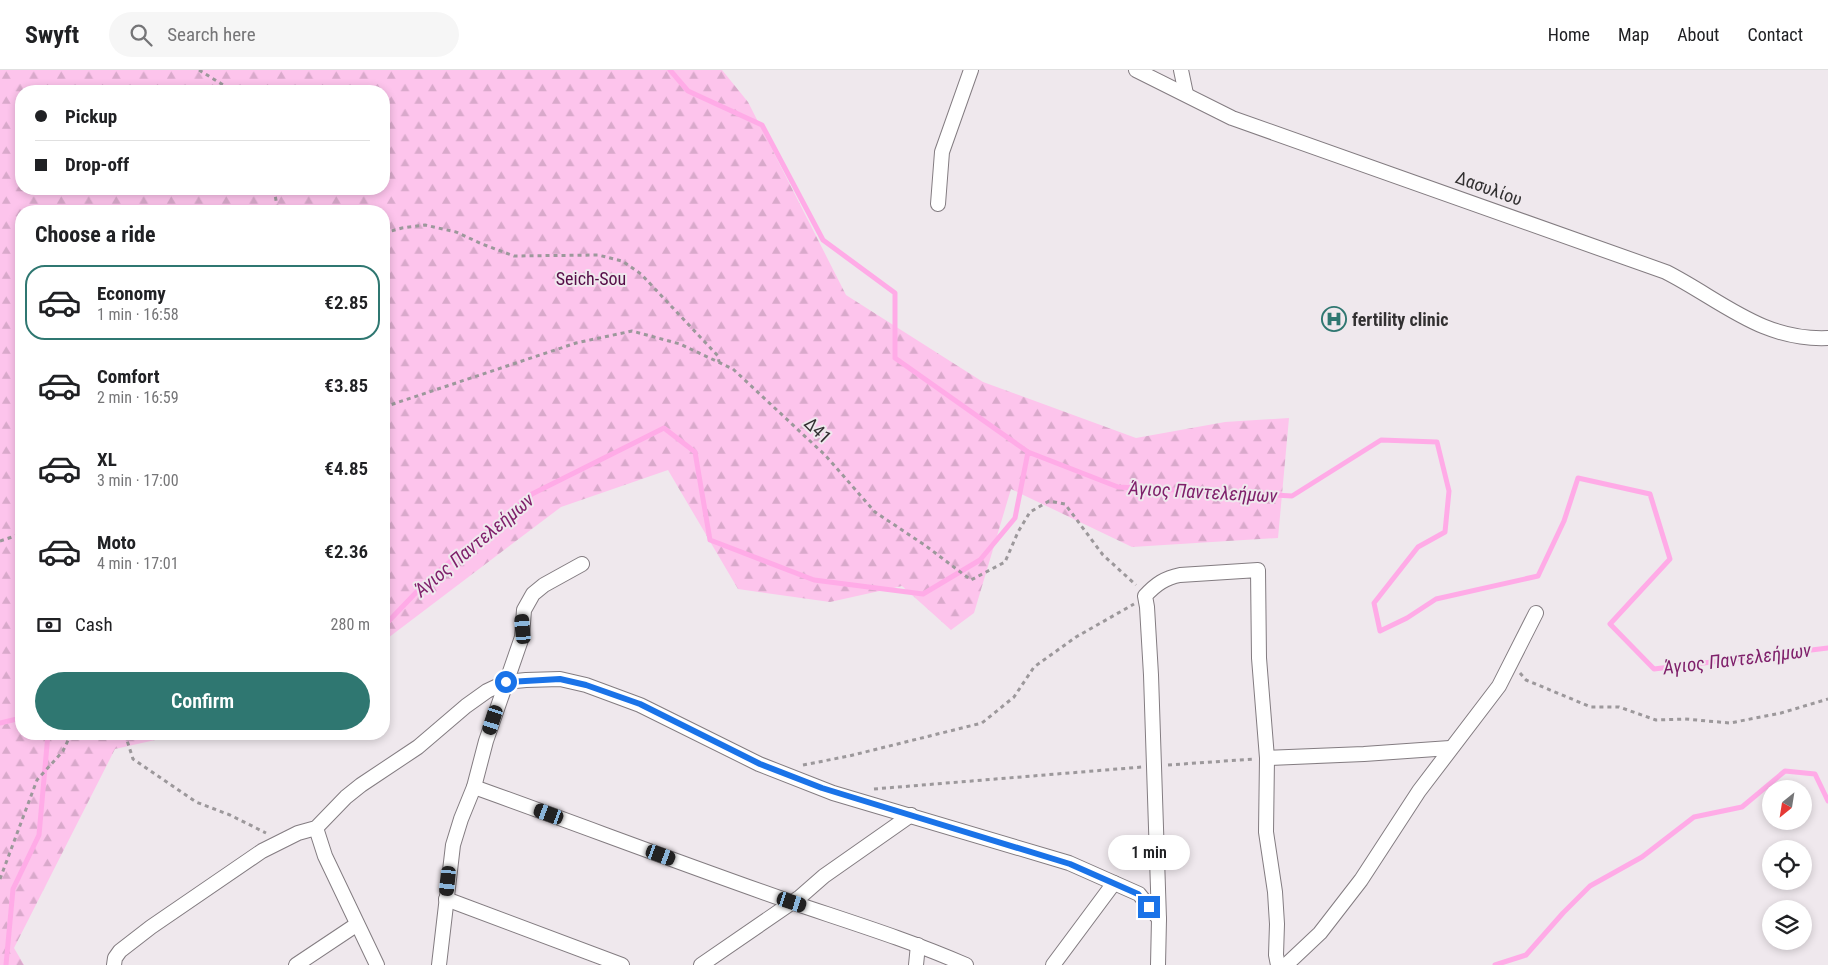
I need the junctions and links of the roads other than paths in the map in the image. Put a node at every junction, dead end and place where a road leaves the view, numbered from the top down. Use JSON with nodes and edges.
{"nodes":[{"id":1,"x":971,"y":70,"type":"edge"},
{"id":2,"x":1136,"y":70,"type":"edge"},
{"id":3,"x":1181,"y":70,"type":"edge"},
{"id":4,"x":1186,"y":94,"type":"junction"},
{"id":5,"x":938,"y":204,"type":"dead end"},
{"id":6,"x":1828,"y":338,"type":"edge"},
{"id":7,"x":582,"y":564,"type":"dead end"},
{"id":8,"x":1536,"y":614,"type":"dead end"},
{"id":9,"x":506,"y":682,"type":"junction"},
{"id":10,"x":1450,"y":748,"type":"junction"},
{"id":11,"x":1267,"y":758,"type":"junction"},
{"id":12,"x":474,"y":787,"type":"junction"},
{"id":13,"x":911,"y":815,"type":"junction"},
{"id":14,"x":316,"y":828,"type":"junction"},
{"id":15,"x":1114,"y":883,"type":"junction"},
{"id":16,"x":446,"y":899,"type":"junction"},
{"id":17,"x":792,"y":902,"type":"junction"},
{"id":18,"x":1159,"y":919,"type":"junction"},
{"id":19,"x":356,"y":925,"type":"junction"},
{"id":20,"x":918,"y":945,"type":"junction"},
{"id":21,"x":114,"y":965,"type":"edge"},
{"id":22,"x":296,"y":965,"type":"edge"},
{"id":23,"x":376,"y":965,"type":"edge"},
{"id":24,"x":439,"y":965,"type":"edge"},
{"id":25,"x":622,"y":965,"type":"edge"},
{"id":26,"x":701,"y":965,"type":"edge"},
{"id":27,"x":916,"y":965,"type":"edge"},
{"id":28,"x":966,"y":965,"type":"edge"},
{"id":29,"x":1053,"y":965,"type":"edge"},
{"id":30,"x":1158,"y":965,"type":"edge"},
{"id":31,"x":1278,"y":965,"type":"edge"},
{"id":32,"x":1286,"y":965,"type":"edge"}],
"edges":[{"from":1,"to":5,"type":"street"},
{"from":2,"to":4,"type":"street","name":"Δασυλίου"},
{"from":3,"to":4,"type":"street"},
{"from":4,"to":6,"type":"street","name":"Δασυλίου"},
{"from":7,"to":9,"type":"street"},
{"from":8,"to":10,"type":"street"},
{"from":9,"to":12,"type":"street"},
{"from":9,"to":13,"type":"street"},
{"from":9,"to":14,"type":"street"},
{"from":10,"to":11,"type":"street"},
{"from":10,"to":32,"type":"street"},
{"from":11,"to":18,"type":"street"},
{"from":11,"to":31,"type":"street"},
{"from":12,"to":16,"type":"street"},
{"from":12,"to":17,"type":"street"},
{"from":13,"to":15,"type":"street"},
{"from":13,"to":17,"type":"street"},
{"from":14,"to":19,"type":"street"},
{"from":14,"to":21,"type":"street"},
{"from":15,"to":18,"type":"street"},
{"from":15,"to":29,"type":"street"},
{"from":16,"to":24,"type":"street"},
{"from":16,"to":25,"type":"street"},
{"from":17,"to":20,"type":"street"},
{"from":17,"to":26,"type":"street"},
{"from":18,"to":30,"type":"street"},
{"from":19,"to":22,"type":"street"},
{"from":19,"to":23,"type":"street"},
{"from":20,"to":27,"type":"street"},
{"from":20,"to":28,"type":"street"}]}
